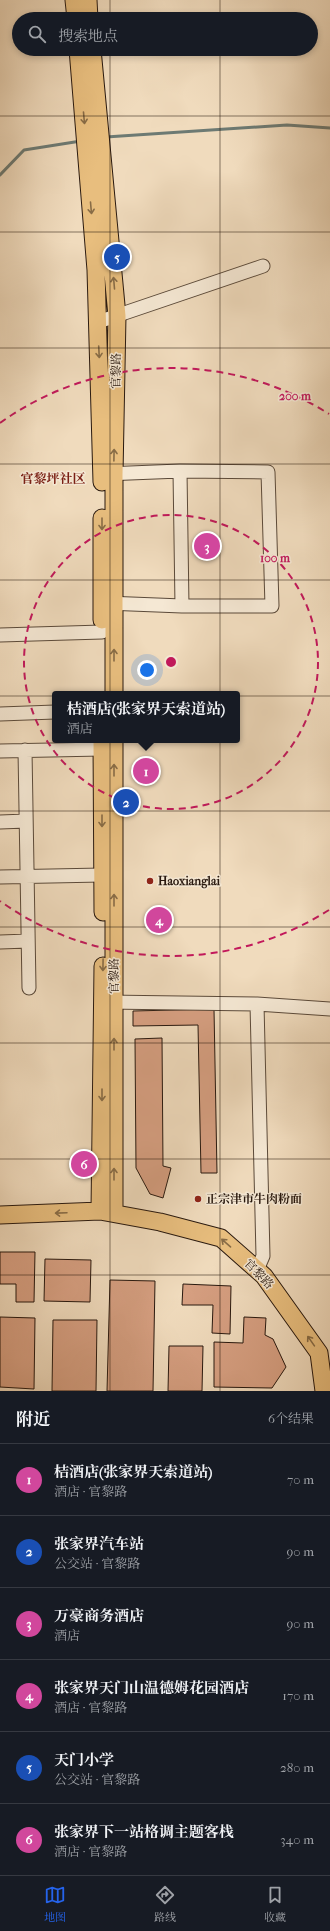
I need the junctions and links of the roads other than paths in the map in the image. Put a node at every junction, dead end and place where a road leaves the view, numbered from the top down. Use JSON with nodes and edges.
{"nodes":[{"id":1,"x":74,"y":0,"type":"edge"},
{"id":2,"x":88,"y":0,"type":"edge"},
{"id":3,"x":75,"y":12,"type":"edge"},
{"id":4,"x":89,"y":12,"type":"edge"},
{"id":5,"x":80,"y":56,"type":"edge"},
{"id":6,"x":91,"y":56,"type":"edge"},
{"id":7,"x":88,"y":80,"type":"junction"},
{"id":8,"x":96,"y":169,"type":"junction"},
{"id":9,"x":263,"y":266,"type":"dead end"},
{"id":10,"x":117,"y":316,"type":"junction"},
{"id":11,"x":98,"y":322,"type":"junction"},
{"id":12,"x":180,"y":471,"type":"junction"},
{"id":13,"x":108,"y":474,"type":"junction"},
{"id":14,"x":108,"y":603,"type":"junction"},
{"id":15,"x":182,"y":606,"type":"junction"},
{"id":16,"x":102,"y":632,"type":"junction"},
{"id":17,"x":0,"y":635,"type":"edge"},
{"id":18,"x":102,"y":691,"type":"edge"},
{"id":19,"x":114,"y":691,"type":"edge"},
{"id":20,"x":52,"y":712,"type":"edge"},
{"id":21,"x":0,"y":714,"type":"edge"},
{"id":22,"x":106,"y":743,"type":"edge"},
{"id":23,"x":25,"y":750,"type":"junction"},
{"id":24,"x":0,"y":751,"type":"edge"},
{"id":25,"x":26,"y":821,"type":"junction"},
{"id":26,"x":0,"y":822,"type":"edge"},
{"id":27,"x":102,"y":875,"type":"junction"},
{"id":28,"x":0,"y":877,"type":"edge"},
{"id":29,"x":27,"y":877,"type":"junction"},
{"id":30,"x":28,"y":941,"type":"junction"},
{"id":31,"x":0,"y":942,"type":"edge"},
{"id":32,"x":29,"y":988,"type":"dead end"},
{"id":33,"x":108,"y":1002,"type":"junction"},
{"id":34,"x":257,"y":1004,"type":"junction"},
{"id":35,"x":330,"y":1009,"type":"edge"},
{"id":36,"x":107,"y":1212,"type":"junction"},
{"id":37,"x":0,"y":1215,"type":"edge"},
{"id":38,"x":257,"y":1270,"type":"junction"},
{"id":39,"x":324,"y":1391,"type":"edge"}],
"edges":[{"from":1,"to":3,"type":"main road"},
{"from":2,"to":4,"type":"main road"},
{"from":5,"to":7,"type":"main road","name":"官黎路"},
{"from":6,"to":7,"type":"main road","name":"官黎路"},
{"from":7,"to":8,"type":"main road","name":"官黎路"},
{"from":10,"to":8,"type":"main road","name":"官黎路","one_way":true},
{"from":8,"to":11,"type":"main road","name":"官黎路","one_way":true},
{"from":9,"to":10,"type":"street"},
{"from":10,"to":11,"type":"street"},
{"from":13,"to":10,"type":"main road","name":"官黎路","one_way":true},
{"from":11,"to":13,"type":"main road","name":"官黎路","one_way":true},
{"from":12,"to":13,"type":"street"},
{"from":12,"to":15,"type":"street"},
{"from":12,"to":15,"type":"street"},
{"from":13,"to":14,"type":"main road","name":"官黎路"},
{"from":14,"to":15,"type":"street"},
{"from":14,"to":16,"type":"main road","name":"官黎路"},
{"from":19,"to":14,"type":"main road","name":"官黎路","one_way":true},
{"from":16,"to":17,"type":"street"},
{"from":16,"to":18,"type":"main road","name":"官黎路"},
{"from":20,"to":21,"type":"street"},
{"from":22,"to":23,"type":"street"},
{"from":22,"to":27,"type":"main road","name":"官黎路","one_way":true},
{"from":33,"to":22,"type":"main road","name":"官黎路","one_way":true},
{"from":23,"to":24,"type":"street"},
{"from":23,"to":25,"type":"street"},
{"from":25,"to":26,"type":"street"},
{"from":25,"to":29,"type":"street"},
{"from":27,"to":29,"type":"street"},
{"from":27,"to":33,"type":"main road","name":"官黎路","one_way":true},
{"from":28,"to":29,"type":"street"},
{"from":29,"to":30,"type":"street"},
{"from":30,"to":31,"type":"street"},
{"from":30,"to":32,"type":"street"},
{"from":33,"to":34,"type":"street"},
{"from":33,"to":36,"type":"main road","name":"官黎路"},
{"from":34,"to":35,"type":"street"},
{"from":34,"to":38,"type":"street"},
{"from":36,"to":37,"type":"main road","name":"官黎路","one_way":true},
{"from":38,"to":36,"type":"main road","name":"官黎路","one_way":true},
{"from":39,"to":38,"type":"main road","name":"官黎路","one_way":true}]}
